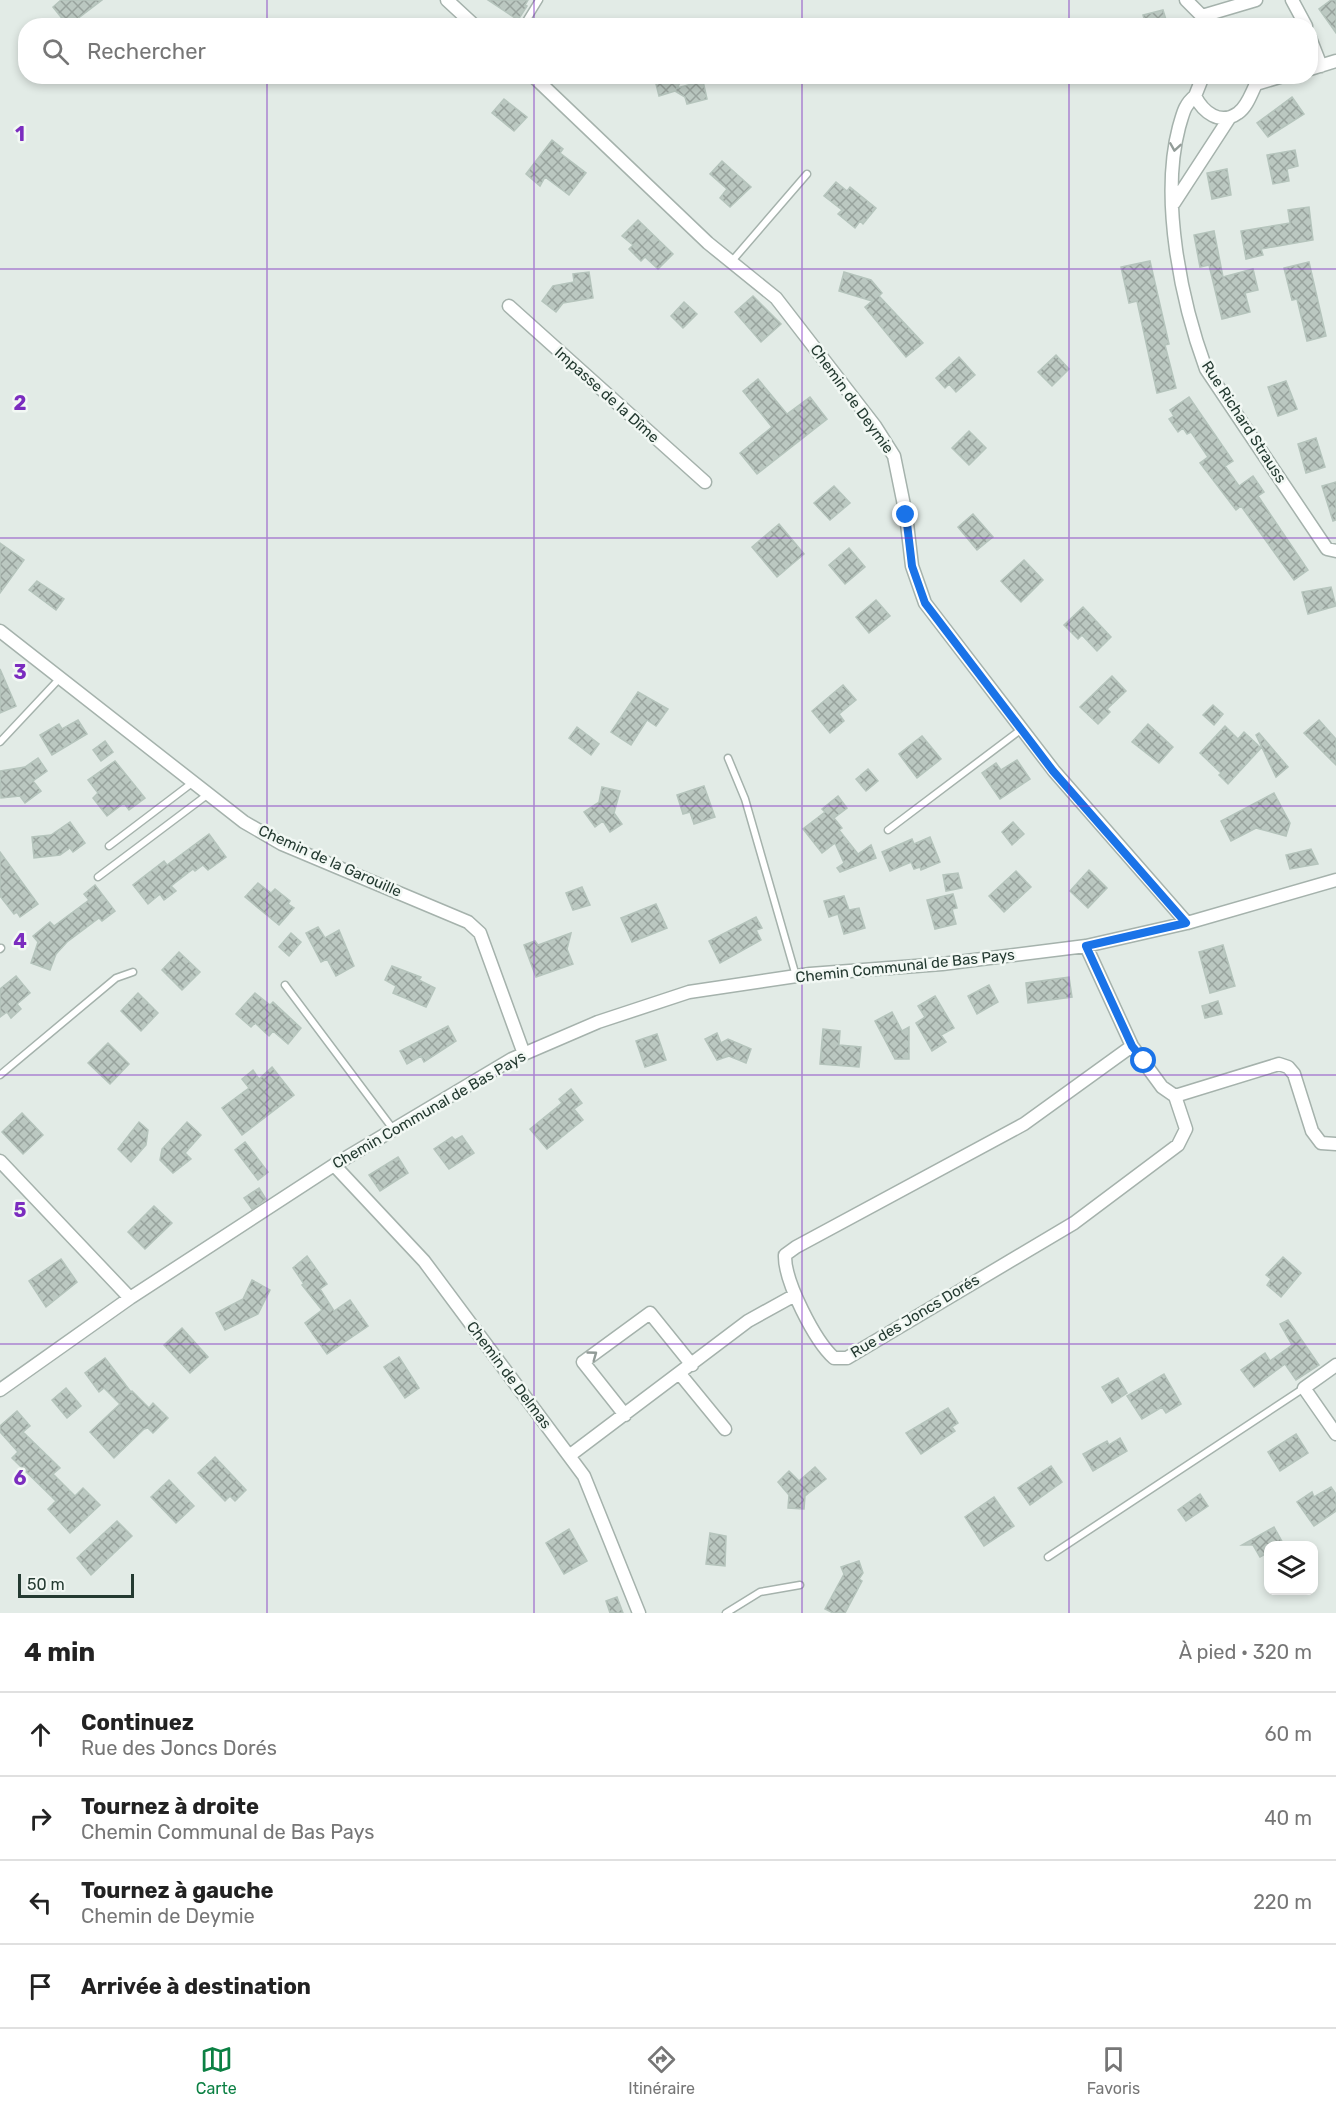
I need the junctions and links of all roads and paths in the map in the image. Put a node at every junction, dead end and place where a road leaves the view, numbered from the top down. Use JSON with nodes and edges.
{"nodes":[{"id":1,"x":447,"y":0,"type":"edge"},
{"id":2,"x":539,"y":0,"type":"edge"},
{"id":3,"x":1186,"y":0,"type":"edge"},
{"id":4,"x":1256,"y":0,"type":"edge"},
{"id":5,"x":1292,"y":0,"type":"edge"},
{"id":6,"x":466,"y":18,"type":"edge"},
{"id":7,"x":528,"y":18,"type":"edge"},
{"id":8,"x":1201,"y":18,"type":"edge"},
{"id":9,"x":1211,"y":18,"type":"edge"},
{"id":10,"x":1303,"y":18,"type":"edge"},
{"id":11,"x":1336,"y":61,"type":"edge"},
{"id":12,"x":1318,"y":67,"type":"edge"},
{"id":13,"x":541,"y":84,"type":"edge"},
{"id":14,"x":1200,"y":84,"type":"edge"},
{"id":15,"x":1253,"y":84,"type":"edge"},
{"id":16,"x":1195,"y":96,"type":"junction"},
{"id":17,"x":1230,"y":117,"type":"junction"},
{"id":18,"x":807,"y":174,"type":"dead end"},
{"id":19,"x":1173,"y":204,"type":"junction"},
{"id":20,"x":732,"y":261,"type":"junction"},
{"id":21,"x":509,"y":306,"type":"dead end"},
{"id":22,"x":705,"y":482,"type":"dead end"},
{"id":23,"x":1336,"y":551,"type":"edge"},
{"id":24,"x":0,"y":631,"type":"edge"},
{"id":25,"x":61,"y":678,"type":"junction"},
{"id":26,"x":1023,"y":728,"type":"junction"},
{"id":27,"x":0,"y":742,"type":"edge"},
{"id":28,"x":728,"y":758,"type":"dead end"},
{"id":29,"x":192,"y":783,"type":"junction"},
{"id":30,"x":207,"y":795,"type":"junction"},
{"id":31,"x":888,"y":830,"type":"dead end"},
{"id":32,"x":109,"y":846,"type":"dead end"},
{"id":33,"x":98,"y":877,"type":"dead end"},
{"id":34,"x":1336,"y":880,"type":"edge"},
{"id":35,"x":1186,"y":923,"type":"junction"},
{"id":36,"x":1086,"y":946,"type":"junction"},
{"id":37,"x":133,"y":972,"type":"dead end"},
{"id":38,"x":797,"y":976,"type":"junction"},
{"id":39,"x":285,"y":986,"type":"dead end"},
{"id":40,"x":1132,"y":1046,"type":"junction"},
{"id":41,"x":524,"y":1054,"type":"junction"},
{"id":42,"x":0,"y":1076,"type":"edge"},
{"id":43,"x":1175,"y":1096,"type":"junction"},
{"id":44,"x":393,"y":1130,"type":"junction"},
{"id":45,"x":1336,"y":1144,"type":"edge"},
{"id":46,"x":0,"y":1161,"type":"edge"},
{"id":47,"x":334,"y":1165,"type":"junction"},
{"id":48,"x":795,"y":1296,"type":"junction"},
{"id":49,"x":130,"y":1298,"type":"junction"},
{"id":50,"x":692,"y":1365,"type":"junction"},
{"id":51,"x":1336,"y":1365,"type":"edge"},
{"id":52,"x":680,"y":1374,"type":"junction"},
{"id":53,"x":1304,"y":1388,"type":"junction"},
{"id":54,"x":0,"y":1390,"type":"edge"},
{"id":55,"x":625,"y":1415,"type":"junction"},
{"id":56,"x":725,"y":1429,"type":"dead end"},
{"id":57,"x":1336,"y":1434,"type":"edge"},
{"id":58,"x":569,"y":1456,"type":"junction"},
{"id":59,"x":1048,"y":1557,"type":"dead end"},
{"id":60,"x":801,"y":1585,"type":"dead end"},
{"id":61,"x":639,"y":1613,"type":"edge"},
{"id":62,"x":726,"y":1613,"type":"edge"}],
"edges":[{"from":1,"to":6,"type":"street"},
{"from":2,"to":7,"type":"lane"},
{"from":3,"to":8,"type":"street"},
{"from":4,"to":9,"type":"street"},
{"from":5,"to":10,"type":"street"},
{"from":11,"to":12,"type":"street"},
{"from":13,"to":20,"type":"street","name":"Chemin de Deymie"},
{"from":14,"to":16,"type":"street","name":"Rue Richard Strauss"},
{"from":15,"to":17,"type":"street"},
{"from":16,"to":17,"type":"street"},
{"from":16,"to":19,"type":"street","name":"Rue Richard Strauss","one_way":true},
{"from":17,"to":19,"type":"street"},
{"from":18,"to":20,"type":"lane"},
{"from":19,"to":23,"type":"street","name":"Rue Richard Strauss"},
{"from":20,"to":26,"type":"street","name":"Chemin de Deymie"},
{"from":21,"to":22,"type":"street","name":"Impasse de la Dîme"},
{"from":24,"to":25,"type":"street","name":"Chemin de la Garouille"},
{"from":25,"to":27,"type":"lane"},
{"from":25,"to":29,"type":"street","name":"Chemin de la Garouille"},
{"from":26,"to":31,"type":"lane"},
{"from":26,"to":35,"type":"street","name":"Chemin de Deymie"},
{"from":28,"to":38,"type":"lane"},
{"from":29,"to":30,"type":"street","name":"Chemin de la Garouille"},
{"from":29,"to":32,"type":"lane"},
{"from":30,"to":33,"type":"lane"},
{"from":30,"to":41,"type":"street","name":"Chemin de la Garouille"},
{"from":34,"to":35,"type":"street","name":"Chemin Communal de Bas Pays"},
{"from":35,"to":36,"type":"street","name":"Chemin Communal de Bas Pays"},
{"from":36,"to":38,"type":"street","name":"Chemin Communal de Bas Pays"},
{"from":36,"to":40,"type":"street","name":"Rue des Joncs Dorés"},
{"from":37,"to":42,"type":"lane"},
{"from":38,"to":41,"type":"street","name":"Chemin Communal de Bas Pays"},
{"from":39,"to":44,"type":"lane"},
{"from":40,"to":43,"type":"street","name":"Rue des Joncs Dorés"},
{"from":40,"to":48,"type":"street","name":"Rue des Joncs Dorés"},
{"from":41,"to":44,"type":"street","name":"Chemin Communal de Bas Pays"},
{"from":43,"to":45,"type":"street"},
{"from":43,"to":48,"type":"street","name":"Rue des Joncs Dorés"},
{"from":44,"to":47,"type":"street","name":"Chemin Communal de Bas Pays"},
{"from":46,"to":49,"type":"street"},
{"from":47,"to":49,"type":"street","name":"Chemin Communal de Bas Pays"},
{"from":47,"to":58,"type":"street","name":"Chemin de Delmas"},
{"from":48,"to":50,"type":"street"},
{"from":49,"to":54,"type":"street","name":"Chemin Communal de Bas Pays"},
{"from":50,"to":52,"type":"street"},
{"from":55,"to":50,"type":"street","one_way":true},
{"from":51,"to":53,"type":"street"},
{"from":52,"to":55,"type":"street"},
{"from":52,"to":56,"type":"street"},
{"from":53,"to":57,"type":"street"},
{"from":53,"to":59,"type":"lane"},
{"from":55,"to":58,"type":"street"},
{"from":58,"to":61,"type":"street","name":"Chemin de Delmas"},
{"from":60,"to":62,"type":"lane"}]}
